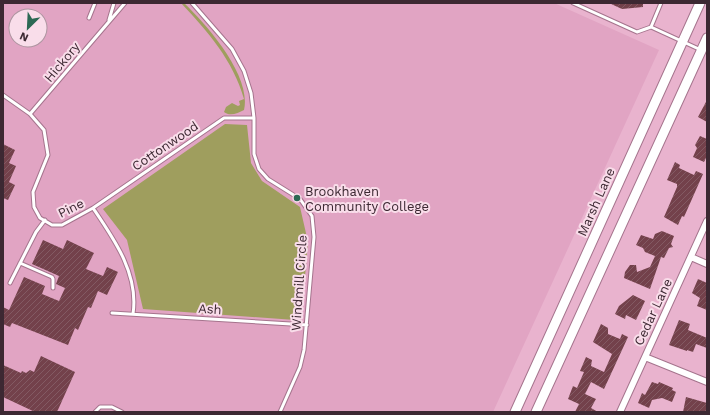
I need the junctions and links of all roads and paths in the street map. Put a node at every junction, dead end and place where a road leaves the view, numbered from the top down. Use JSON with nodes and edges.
{"nodes":[{"id":1,"x":95,"y":3,"type":"edge"},
{"id":2,"x":114,"y":3,"type":"edge"},
{"id":3,"x":125,"y":3,"type":"edge"},
{"id":4,"x":192,"y":3,"type":"edge"},
{"id":5,"x":573,"y":3,"type":"edge"},
{"id":6,"x":661,"y":3,"type":"edge"},
{"id":7,"x":700,"y":3,"type":"edge"},
{"id":8,"x":89,"y":18,"type":"dead end"},
{"id":9,"x":109,"y":22,"type":"junction"},
{"id":10,"x":650,"y":27,"type":"junction"},
{"id":11,"x":707,"y":38,"type":"edge"},
{"id":12,"x":683,"y":42,"type":"junction"},
{"id":13,"x":701,"y":50,"type":"junction"},
{"id":14,"x":3,"y":95,"type":"edge"},
{"id":15,"x":30,"y":114,"type":"junction"},
{"id":16,"x":254,"y":118,"type":"junction"},
{"id":17,"x":93,"y":208,"type":"junction"},
{"id":18,"x":44,"y":220,"type":"junction"},
{"id":19,"x":707,"y":221,"type":"edge"},
{"id":20,"x":691,"y":257,"type":"junction"},
{"id":21,"x":20,"y":263,"type":"junction"},
{"id":22,"x":707,"y":264,"type":"edge"},
{"id":23,"x":10,"y":283,"type":"dead end"},
{"id":24,"x":53,"y":288,"type":"dead end"},
{"id":25,"x":112,"y":313,"type":"dead end"},
{"id":26,"x":134,"y":314,"type":"junction"},
{"id":27,"x":307,"y":325,"type":"junction"},
{"id":28,"x":645,"y":357,"type":"junction"},
{"id":29,"x":707,"y":382,"type":"edge"},
{"id":30,"x":95,"y":412,"type":"edge"},
{"id":31,"x":122,"y":412,"type":"edge"},
{"id":32,"x":280,"y":412,"type":"edge"},
{"id":33,"x":515,"y":412,"type":"edge"},
{"id":34,"x":536,"y":412,"type":"edge"},
{"id":35,"x":620,"y":412,"type":"edge"}],
"edges":[{"from":1,"to":8,"type":"lane"},
{"from":2,"to":9,"type":"lane","name":"Hickory"},
{"from":3,"to":9,"type":"lane","name":"Hickory"},
{"from":4,"to":16,"type":"lane","name":"Windmill Circle"},
{"from":5,"to":10,"type":"lane"},
{"from":6,"to":10,"type":"lane"},
{"from":7,"to":12,"type":"main road","name":"Marsh Lane"},
{"from":9,"to":15,"type":"lane","name":"Hickory"},
{"from":10,"to":12,"type":"lane"},
{"from":11,"to":13,"type":"main road"},
{"from":12,"to":13,"type":"lane"},
{"from":12,"to":33,"type":"main road","name":"Marsh Lane"},
{"from":13,"to":34,"type":"main road"},
{"from":14,"to":15,"type":"lane","name":"Pine"},
{"from":15,"to":18,"type":"lane","name":"Pine"},
{"from":16,"to":17,"type":"lane","name":"Cottonwood"},
{"from":16,"to":27,"type":"lane","name":"Windmill Circle"},
{"from":17,"to":18,"type":"lane","name":"Pine"},
{"from":17,"to":26,"type":"lane","name":"Pine"},
{"from":18,"to":21,"type":"lane"},
{"from":19,"to":20,"type":"street","name":"Cedar Lane"},
{"from":20,"to":22,"type":"street"},
{"from":20,"to":28,"type":"street","name":"Cedar Lane"},
{"from":21,"to":23,"type":"lane"},
{"from":21,"to":24,"type":"lane"},
{"from":25,"to":26,"type":"lane","name":"Ash"},
{"from":26,"to":27,"type":"lane","name":"Ash"},
{"from":27,"to":32,"type":"lane","name":"Windmill Circle"},
{"from":28,"to":29,"type":"street"},
{"from":28,"to":35,"type":"street","name":"Cedar Lane"},
{"from":30,"to":31,"type":"lane"}]}
